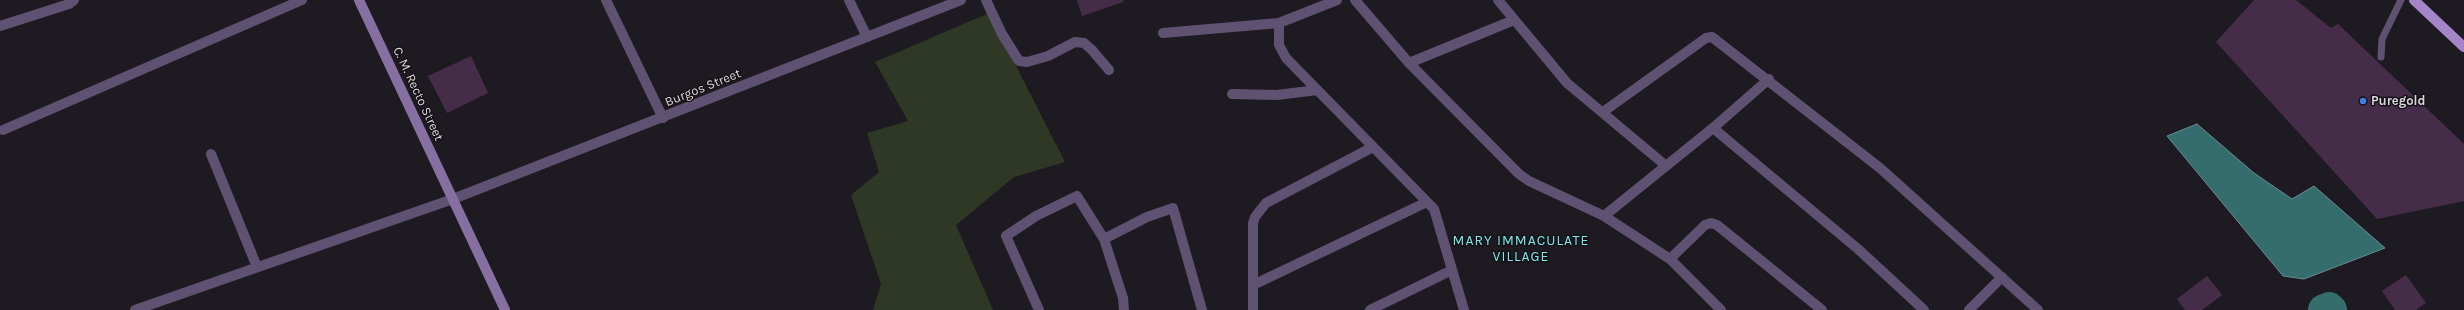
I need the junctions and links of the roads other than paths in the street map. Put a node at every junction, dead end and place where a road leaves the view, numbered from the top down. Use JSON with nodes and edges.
{"nodes":[{"id":1,"x":74,"y":0,"type":"edge"},
{"id":2,"x":302,"y":0,"type":"edge"},
{"id":3,"x":359,"y":0,"type":"edge"},
{"id":4,"x":606,"y":0,"type":"edge"},
{"id":5,"x":849,"y":0,"type":"edge"},
{"id":6,"x":961,"y":0,"type":"edge"},
{"id":7,"x":986,"y":0,"type":"edge"},
{"id":8,"x":1337,"y":0,"type":"edge"},
{"id":9,"x":1355,"y":0,"type":"edge"},
{"id":10,"x":1498,"y":0,"type":"edge"},
{"id":11,"x":2401,"y":0,"type":"edge"},
{"id":12,"x":2414,"y":0,"type":"edge"},
{"id":13,"x":1324,"y":2,"type":"edge"},
{"id":14,"x":1514,"y":20,"type":"junction"},
{"id":15,"x":1279,"y":23,"type":"junction"},
{"id":16,"x":0,"y":26,"type":"edge"},
{"id":17,"x":1163,"y":33,"type":"dead end"},
{"id":18,"x":867,"y":37,"type":"junction"},
{"id":19,"x":2464,"y":47,"type":"edge"},
{"id":20,"x":2381,"y":57,"type":"dead end"},
{"id":21,"x":1409,"y":62,"type":"junction"},
{"id":22,"x":1109,"y":70,"type":"dead end"},
{"id":23,"x":1769,"y":79,"type":"junction"},
{"id":24,"x":1317,"y":90,"type":"junction"},
{"id":25,"x":1232,"y":94,"type":"dead end"},
{"id":26,"x":1603,"y":112,"type":"junction"},
{"id":27,"x":663,"y":118,"type":"junction"},
{"id":28,"x":1713,"y":128,"type":"junction"},
{"id":29,"x":3,"y":130,"type":"dead end"},
{"id":30,"x":1373,"y":147,"type":"junction"},
{"id":31,"x":211,"y":154,"type":"dead end"},
{"id":32,"x":1665,"y":165,"type":"junction"},
{"id":33,"x":453,"y":199,"type":"junction"},
{"id":34,"x":1428,"y":202,"type":"junction"},
{"id":35,"x":1604,"y":216,"type":"junction"},
{"id":36,"x":1104,"y":239,"type":"junction"},
{"id":37,"x":1670,"y":259,"type":"junction"},
{"id":38,"x":257,"y":268,"type":"junction"},
{"id":39,"x":1452,"y":270,"type":"junction"},
{"id":40,"x":2002,"y":278,"type":"junction"},
{"id":41,"x":1253,"y":285,"type":"junction"},
{"id":42,"x":135,"y":310,"type":"edge"},
{"id":43,"x":505,"y":310,"type":"edge"},
{"id":44,"x":1039,"y":310,"type":"edge"},
{"id":45,"x":1124,"y":310,"type":"edge"},
{"id":46,"x":1202,"y":310,"type":"edge"},
{"id":47,"x":1253,"y":310,"type":"edge"},
{"id":48,"x":1370,"y":310,"type":"edge"},
{"id":49,"x":1464,"y":310,"type":"edge"},
{"id":50,"x":1721,"y":310,"type":"edge"},
{"id":51,"x":1822,"y":310,"type":"edge"},
{"id":52,"x":1924,"y":310,"type":"edge"},
{"id":53,"x":1969,"y":310,"type":"edge"},
{"id":54,"x":2038,"y":310,"type":"edge"}],
"edges":[{"from":1,"to":16,"type":"street"},
{"from":2,"to":29,"type":"street"},
{"from":3,"to":33,"type":"main road","name":"C. M. Recto Street"},
{"from":4,"to":27,"type":"street"},
{"from":5,"to":18,"type":"street"},
{"from":6,"to":18,"type":"street","name":"Burgos Street"},
{"from":7,"to":22,"type":"street"},
{"from":8,"to":13,"type":"street"},
{"from":9,"to":21,"type":"street"},
{"from":10,"to":14,"type":"street"},
{"from":11,"to":20,"type":"lane"},
{"from":12,"to":19,"type":"main road"},
{"from":13,"to":15,"type":"street"},
{"from":14,"to":21,"type":"street"},
{"from":14,"to":26,"type":"street"},
{"from":15,"to":17,"type":"street"},
{"from":15,"to":24,"type":"street"},
{"from":18,"to":27,"type":"street","name":"Burgos Street"},
{"from":21,"to":35,"type":"street"},
{"from":23,"to":26,"type":"street"},
{"from":23,"to":28,"type":"street"},
{"from":23,"to":40,"type":"street"},
{"from":24,"to":25,"type":"street"},
{"from":24,"to":30,"type":"street"},
{"from":26,"to":32,"type":"street"},
{"from":27,"to":33,"type":"street","name":"Burgos Street"},
{"from":28,"to":32,"type":"street"},
{"from":28,"to":52,"type":"street"},
{"from":30,"to":34,"type":"street"},
{"from":30,"to":41,"type":"street"},
{"from":31,"to":38,"type":"street"},
{"from":32,"to":35,"type":"street"},
{"from":33,"to":38,"type":"street","name":"Burgos Street"},
{"from":33,"to":43,"type":"main road","name":"C. M. Recto Street"},
{"from":34,"to":39,"type":"street"},
{"from":34,"to":41,"type":"street"},
{"from":35,"to":37,"type":"street"},
{"from":36,"to":44,"type":"street"},
{"from":36,"to":45,"type":"street"},
{"from":36,"to":46,"type":"street"},
{"from":37,"to":50,"type":"street"},
{"from":37,"to":51,"type":"street"},
{"from":38,"to":42,"type":"street","name":"Burgos Street"},
{"from":39,"to":48,"type":"street"},
{"from":39,"to":49,"type":"street"},
{"from":40,"to":53,"type":"street"},
{"from":40,"to":54,"type":"street"},
{"from":41,"to":47,"type":"street"}]}
